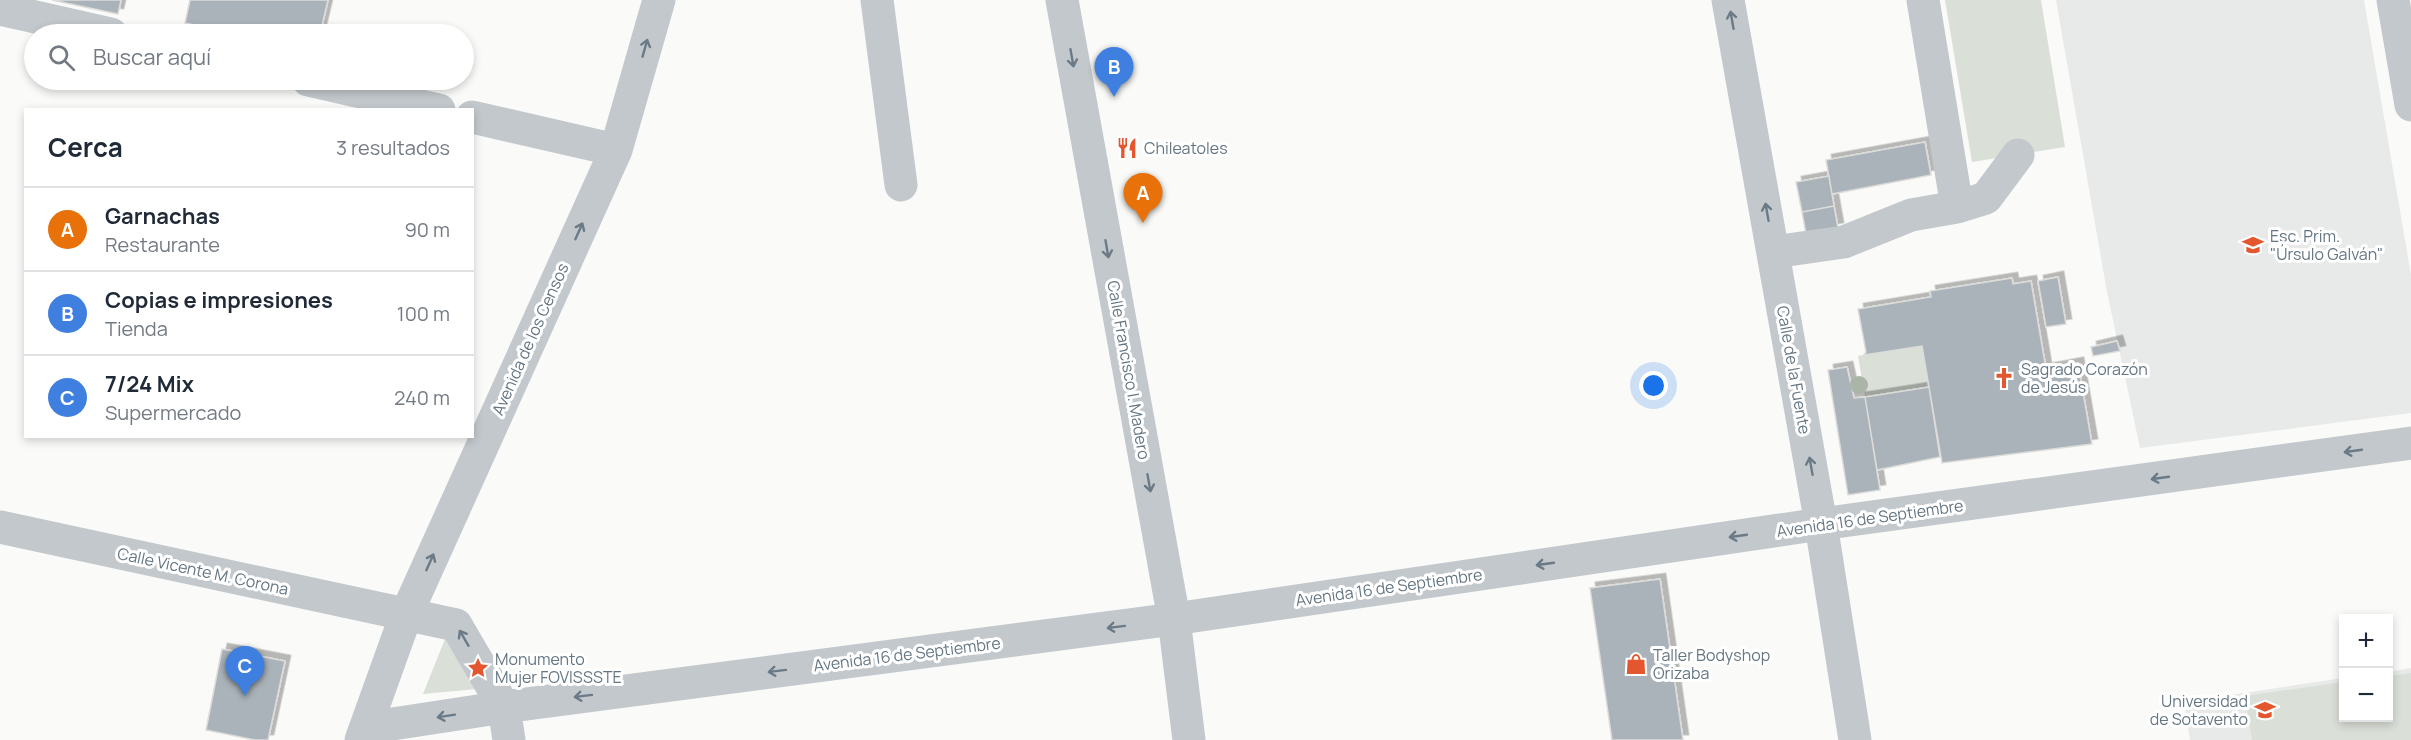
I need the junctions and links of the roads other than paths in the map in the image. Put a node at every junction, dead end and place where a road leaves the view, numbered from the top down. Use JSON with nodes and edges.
{"nodes":[{"id":1,"x":659,"y":0,"type":"edge"},
{"id":2,"x":877,"y":0,"type":"edge"},
{"id":3,"x":1062,"y":0,"type":"edge"},
{"id":4,"x":1728,"y":0,"type":"edge"},
{"id":5,"x":2393,"y":0,"type":"edge"},
{"id":6,"x":0,"y":9,"type":"edge"},
{"id":7,"x":1920,"y":16,"type":"edge"},
{"id":8,"x":67,"y":24,"type":"edge"},
{"id":9,"x":352,"y":90,"type":"edge"},
{"id":10,"x":2411,"y":105,"type":"edge"},
{"id":11,"x":430,"y":108,"type":"edge"},
{"id":12,"x":474,"y":117,"type":"edge"},
{"id":13,"x":616,"y":150,"type":"junction"},
{"id":14,"x":2018,"y":155,"type":"dead end"},
{"id":15,"x":901,"y":185,"type":"dead end"},
{"id":16,"x":1957,"y":207,"type":"junction"},
{"id":17,"x":1774,"y":252,"type":"junction"},
{"id":18,"x":2411,"y":443,"type":"edge"},
{"id":19,"x":1821,"y":524,"type":"junction"},
{"id":20,"x":0,"y":528,"type":"edge"},
{"id":21,"x":406,"y":615,"type":"junction"},
{"id":22,"x":1174,"y":619,"type":"junction"},
{"id":23,"x":504,"y":707,"type":"junction"},
{"id":24,"x":364,"y":734,"type":"edge"},
{"id":25,"x":509,"y":740,"type":"edge"},
{"id":26,"x":1189,"y":740,"type":"edge"},
{"id":27,"x":1855,"y":740,"type":"edge"}],
"edges":[{"from":13,"to":1,"type":"street","name":"Avenida de los Censos","one_way":true},
{"from":2,"to":15,"type":"street"},
{"from":3,"to":22,"type":"street","name":"Calle Francisco I. Madero","one_way":true},
{"from":17,"to":4,"type":"street","name":"Calle de la Fuente","one_way":true},
{"from":5,"to":10,"type":"street"},
{"from":6,"to":8,"type":"street"},
{"from":7,"to":16,"type":"street"},
{"from":9,"to":11,"type":"street"},
{"from":12,"to":13,"type":"street"},
{"from":21,"to":13,"type":"street","name":"Avenida de los Censos","one_way":true},
{"from":14,"to":16,"type":"street"},
{"from":16,"to":17,"type":"street"},
{"from":19,"to":17,"type":"street","name":"Calle de la Fuente","one_way":true},
{"from":18,"to":19,"type":"street","name":"Avenida 16 de Septiembre","one_way":true},
{"from":19,"to":22,"type":"street","name":"Avenida 16 de Septiembre","one_way":true},
{"from":19,"to":27,"type":"street","name":"Calle de la Fuente"},
{"from":20,"to":21,"type":"street","name":"Calle Vicente M. Corona"},
{"from":23,"to":21,"type":"street","name":"Calle Vicente M. Corona","one_way":true},
{"from":21,"to":24,"type":"street","name":"Avenida de los Censos"},
{"from":22,"to":23,"type":"street","name":"Avenida 16 de Septiembre","one_way":true},
{"from":22,"to":26,"type":"street","name":"Calle Francisco I. Madero"},
{"from":23,"to":24,"type":"street","name":"Avenida 16 de Septiembre","one_way":true},
{"from":23,"to":25,"type":"street"}]}
